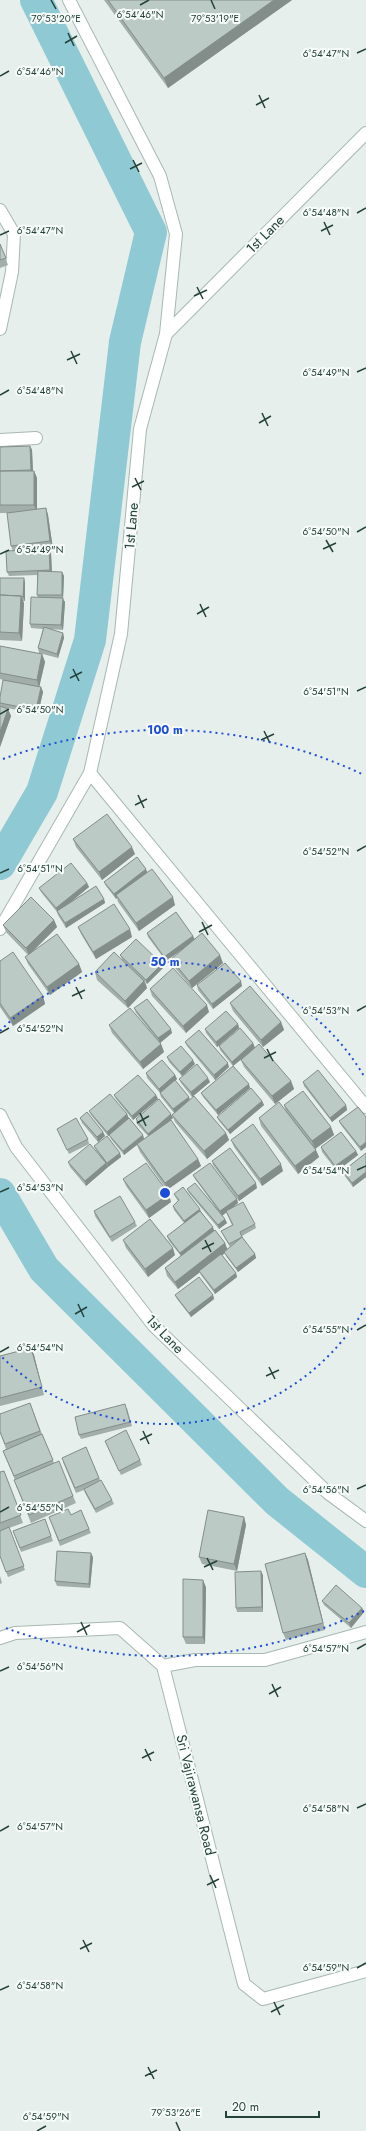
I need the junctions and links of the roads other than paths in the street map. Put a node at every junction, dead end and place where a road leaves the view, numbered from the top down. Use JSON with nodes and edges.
{"nodes":[{"id":1,"x":69,"y":0,"type":"edge"},
{"id":2,"x":366,"y":133,"type":"edge"},
{"id":3,"x":0,"y":210,"type":"edge"},
{"id":4,"x":0,"y":328,"type":"edge"},
{"id":5,"x":166,"y":334,"type":"junction"},
{"id":6,"x":36,"y":438,"type":"dead end"},
{"id":7,"x":0,"y":440,"type":"edge"},
{"id":8,"x":90,"y":773,"type":"junction"},
{"id":9,"x":0,"y":929,"type":"edge"},
{"id":10,"x":366,"y":1107,"type":"edge"},
{"id":11,"x":0,"y":1115,"type":"edge"},
{"id":12,"x":366,"y":1521,"type":"edge"},
{"id":13,"x":365,"y":1633,"type":"edge"},
{"id":14,"x":0,"y":1638,"type":"edge"},
{"id":15,"x":163,"y":1666,"type":"junction"},
{"id":16,"x":366,"y":1971,"type":"edge"}],
"edges":[{"from":1,"to":5,"type":"street"},
{"from":2,"to":5,"type":"street","name":"1st Lane"},
{"from":3,"to":4,"type":"street"},
{"from":5,"to":8,"type":"street","name":"1st Lane"},
{"from":6,"to":7,"type":"street"},
{"from":8,"to":9,"type":"street","name":"1st Lane"},
{"from":8,"to":10,"type":"street"},
{"from":11,"to":12,"type":"street","name":"1st Lane"},
{"from":13,"to":15,"type":"street"},
{"from":14,"to":15,"type":"street"},
{"from":15,"to":16,"type":"street","name":"Sri Vajirawansa Road"}]}
